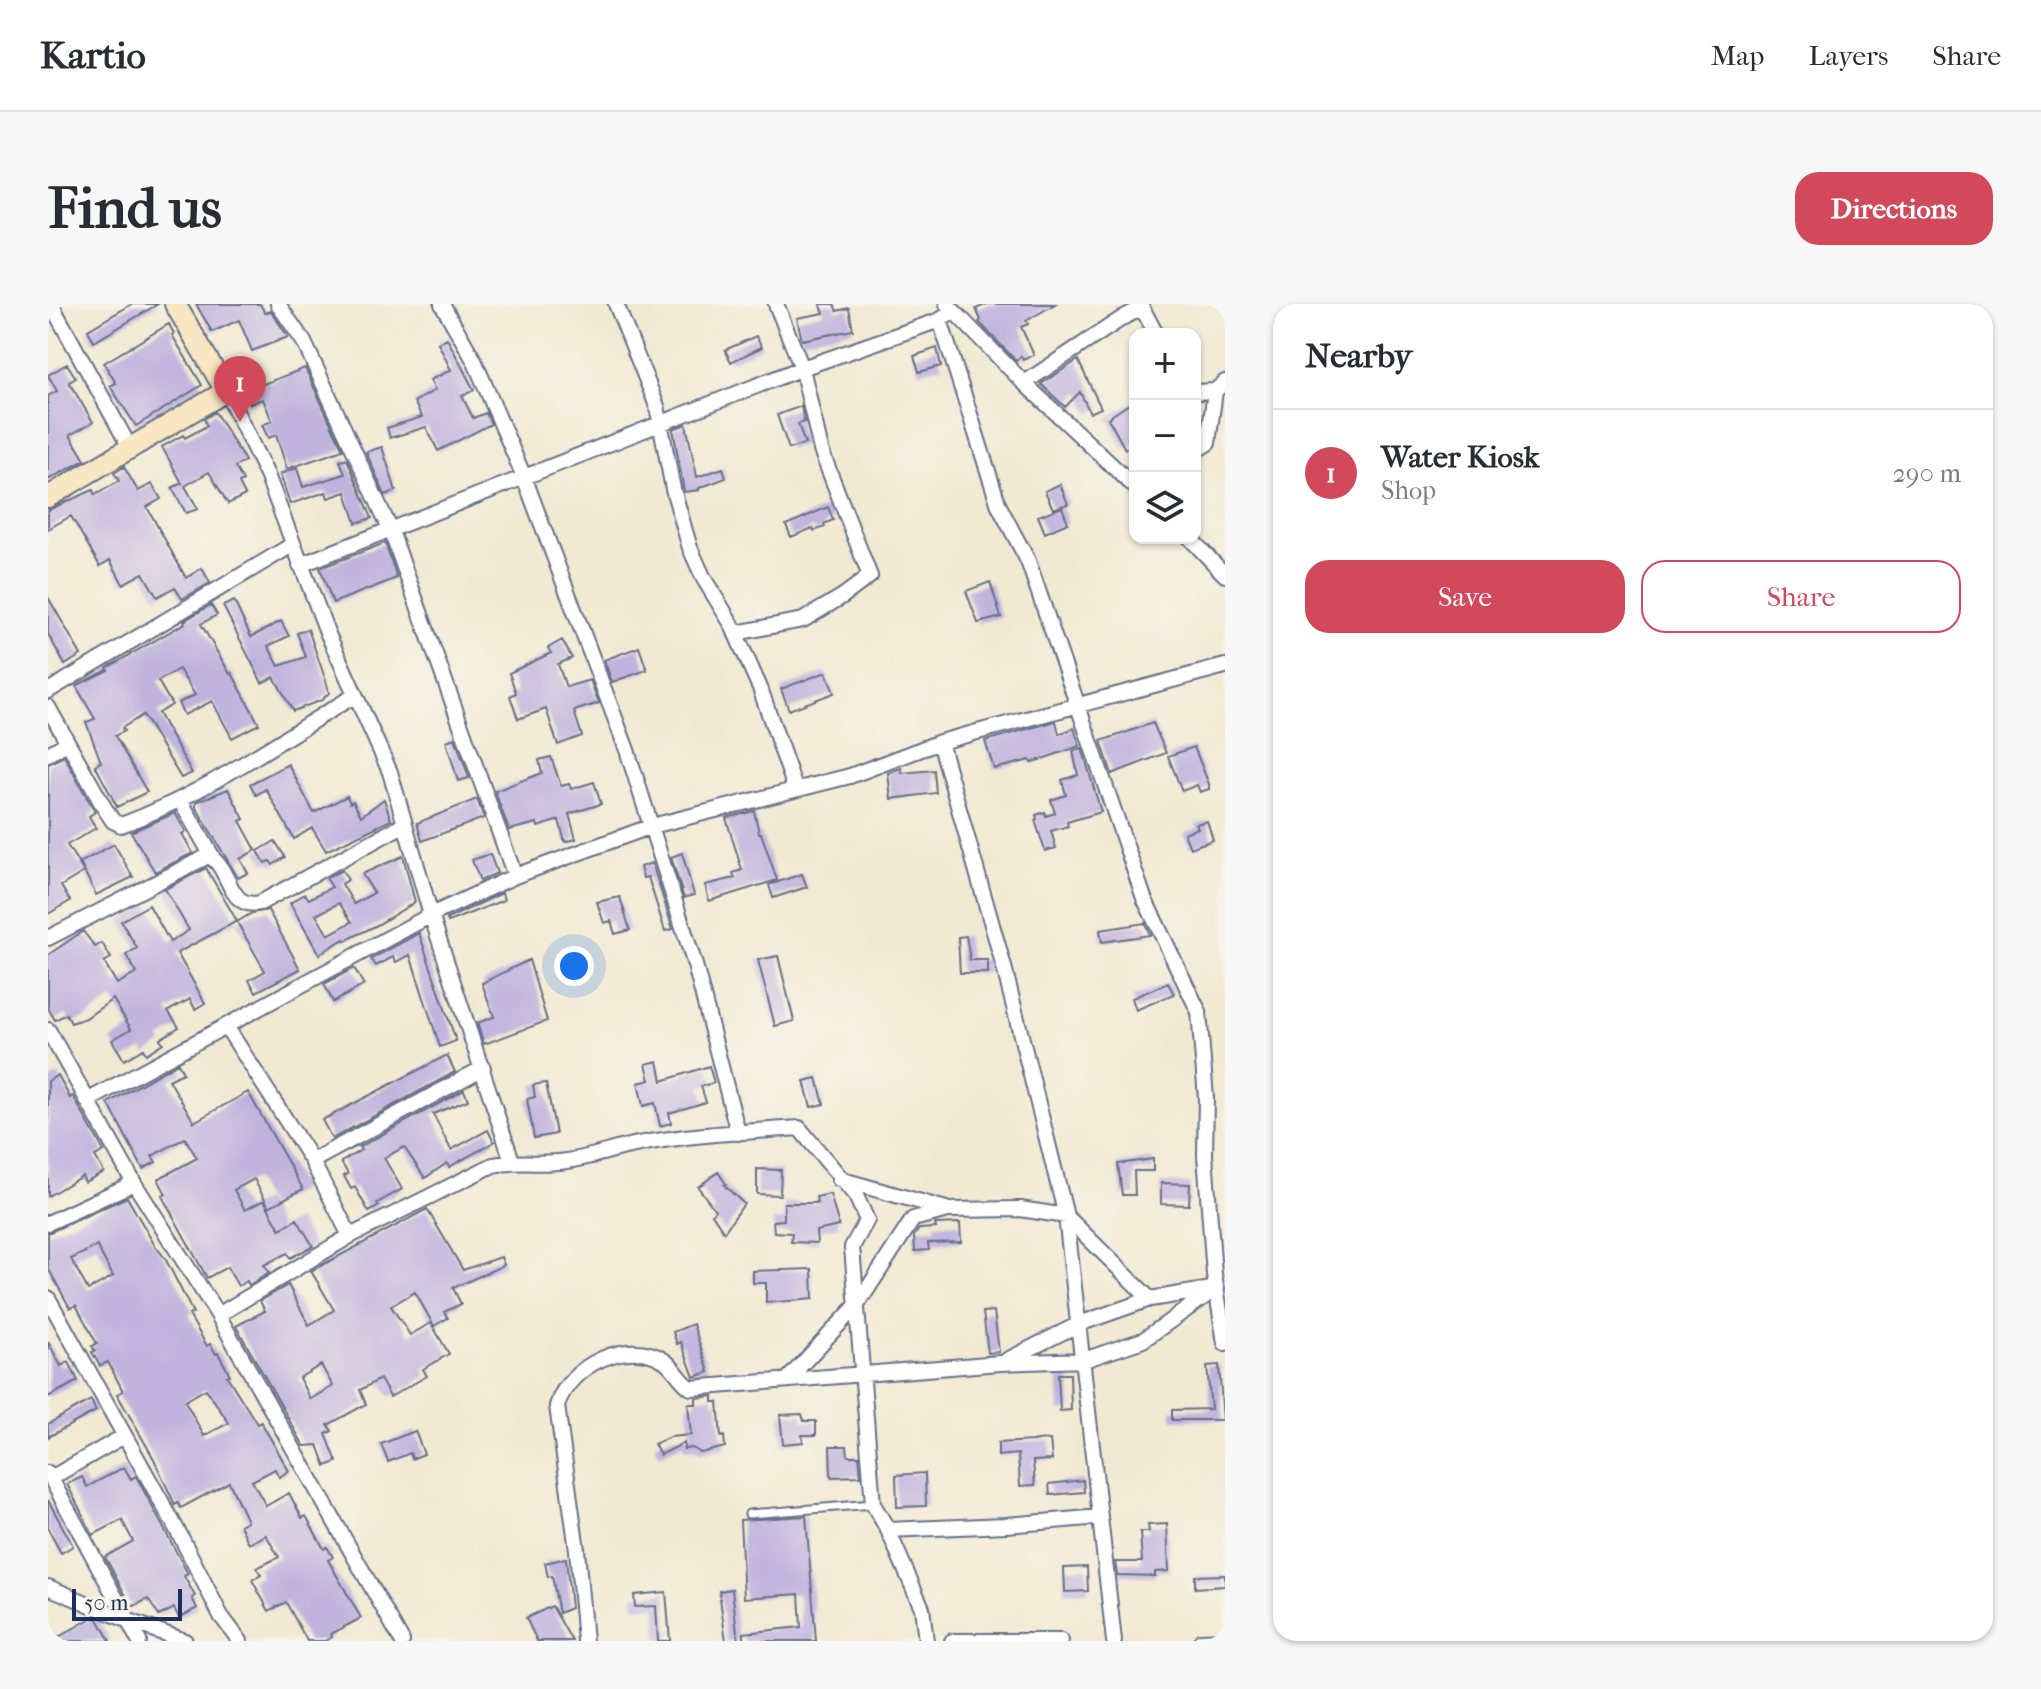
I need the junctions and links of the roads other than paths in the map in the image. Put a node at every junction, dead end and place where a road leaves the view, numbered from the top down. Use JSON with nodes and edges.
{"nodes":[{"id":1,"x":51,"y":304,"type":"edge"},
{"id":2,"x":175,"y":304,"type":"edge"},
{"id":3,"x":278,"y":304,"type":"edge"},
{"id":4,"x":442,"y":304,"type":"edge"},
{"id":5,"x":616,"y":304,"type":"edge"},
{"id":6,"x":776,"y":304,"type":"edge"},
{"id":7,"x":1141,"y":306,"type":"edge"},
{"id":8,"x":947,"y":312,"type":"edge"},
{"id":9,"x":1153,"y":328,"type":"edge"},
{"id":10,"x":802,"y":368,"type":"junction"},
{"id":11,"x":1024,"y":383,"type":"junction"},
{"id":12,"x":1220,"y":386,"type":"edge"},
{"id":13,"x":226,"y":391,"type":"junction"},
{"id":14,"x":660,"y":424,"type":"junction"},
{"id":15,"x":129,"y":446,"type":"junction"},
{"id":16,"x":1201,"y":447,"type":"edge"},
{"id":17,"x":524,"y":477,"type":"junction"},
{"id":18,"x":1129,"y":481,"type":"edge"},
{"id":19,"x":48,"y":497,"type":"edge"},
{"id":20,"x":391,"y":531,"type":"junction"},
{"id":21,"x":1196,"y":544,"type":"edge"},
{"id":22,"x":292,"y":545,"type":"junction"},
{"id":23,"x":300,"y":565,"type":"junction"},
{"id":24,"x":1225,"y":575,"type":"edge"},
{"id":25,"x":736,"y":633,"type":"junction"},
{"id":26,"x":1225,"y":666,"type":"edge"},
{"id":27,"x":48,"y":691,"type":"edge"},
{"id":28,"x":354,"y":696,"type":"junction"},
{"id":29,"x":1076,"y":706,"type":"junction"},
{"id":30,"x":48,"y":707,"type":"edge"},
{"id":31,"x":940,"y":742,"type":"junction"},
{"id":32,"x":67,"y":743,"type":"junction"},
{"id":33,"x":48,"y":754,"type":"edge"},
{"id":34,"x":795,"y":788,"type":"junction"},
{"id":35,"x":180,"y":800,"type":"junction"},
{"id":36,"x":405,"y":824,"type":"junction"},
{"id":37,"x":652,"y":826,"type":"junction"},
{"id":38,"x":212,"y":856,"type":"junction"},
{"id":39,"x":515,"y":876,"type":"junction"},
{"id":40,"x":431,"y":915,"type":"junction"},
{"id":41,"x":48,"y":938,"type":"edge"},
{"id":42,"x":226,"y":1026,"type":"junction"},
{"id":43,"x":48,"y":1030,"type":"edge"},
{"id":44,"x":483,"y":1068,"type":"junction"},
{"id":45,"x":87,"y":1101,"type":"junction"},
{"id":46,"x":738,"y":1133,"type":"junction"},
{"id":47,"x":312,"y":1161,"type":"junction"},
{"id":48,"x":512,"y":1161,"type":"junction"},
{"id":49,"x":839,"y":1179,"type":"junction"},
{"id":50,"x":134,"y":1183,"type":"junction"},
{"id":51,"x":948,"y":1210,"type":"junction"},
{"id":52,"x":1066,"y":1216,"type":"junction"},
{"id":53,"x":48,"y":1223,"type":"edge"},
{"id":54,"x":350,"y":1236,"type":"junction"},
{"id":55,"x":1217,"y":1288,"type":"junction"},
{"id":56,"x":48,"y":1298,"type":"edge"},
{"id":57,"x":1150,"y":1299,"type":"junction"},
{"id":58,"x":857,"y":1305,"type":"junction"},
{"id":59,"x":218,"y":1315,"type":"junction"},
{"id":60,"x":1079,"y":1324,"type":"junction"},
{"id":61,"x":1225,"y":1343,"type":"edge"},
{"id":62,"x":1084,"y":1360,"type":"junction"},
{"id":63,"x":1000,"y":1363,"type":"junction"},
{"id":64,"x":862,"y":1373,"type":"junction"},
{"id":65,"x":789,"y":1378,"type":"junction"},
{"id":66,"x":124,"y":1436,"type":"junction"},
{"id":67,"x":50,"y":1476,"type":"edge"},
{"id":68,"x":873,"y":1504,"type":"junction"},
{"id":69,"x":749,"y":1514,"type":"dead end"},
{"id":70,"x":1100,"y":1517,"type":"junction"},
{"id":71,"x":888,"y":1530,"type":"junction"},
{"id":72,"x":48,"y":1587,"type":"edge"},
{"id":73,"x":127,"y":1620,"type":"junction"},
{"id":74,"x":1225,"y":1640,"type":"edge"},
{"id":75,"x":139,"y":1641,"type":"edge"},
{"id":76,"x":185,"y":1641,"type":"edge"},
{"id":77,"x":240,"y":1641,"type":"edge"},
{"id":78,"x":402,"y":1641,"type":"edge"},
{"id":79,"x":585,"y":1641,"type":"edge"},
{"id":80,"x":926,"y":1641,"type":"edge"},
{"id":81,"x":952,"y":1641,"type":"edge"},
{"id":82,"x":968,"y":1641,"type":"edge"},
{"id":83,"x":1043,"y":1641,"type":"edge"},
{"id":84,"x":1061,"y":1641,"type":"edge"},
{"id":85,"x":1114,"y":1641,"type":"edge"},
{"id":86,"x":1201,"y":1641,"type":"edge"}],
"edges":[{"from":1,"to":15,"type":"street"},
{"from":2,"to":13,"type":"main road"},
{"from":3,"to":20,"type":"street"},
{"from":4,"to":17,"type":"street"},
{"from":5,"to":14,"type":"street"},
{"from":6,"to":10,"type":"street"},
{"from":7,"to":9,"type":"street"},
{"from":7,"to":11,"type":"street"},
{"from":8,"to":10,"type":"street"},
{"from":8,"to":11,"type":"street"},
{"from":8,"to":29,"type":"street"},
{"from":10,"to":14,"type":"street"},
{"from":10,"to":25,"type":"street"},
{"from":11,"to":18,"type":"street"},
{"from":12,"to":16,"type":"street"},
{"from":13,"to":15,"type":"main road"},
{"from":13,"to":22,"type":"street"},
{"from":14,"to":17,"type":"street"},
{"from":14,"to":25,"type":"street"},
{"from":15,"to":19,"type":"main road"},
{"from":17,"to":20,"type":"street"},
{"from":17,"to":37,"type":"street"},
{"from":20,"to":23,"type":"street"},
{"from":20,"to":39,"type":"street"},
{"from":21,"to":24,"type":"street"},
{"from":22,"to":23,"type":"street"},
{"from":22,"to":27,"type":"street"},
{"from":23,"to":28,"type":"street"},
{"from":25,"to":34,"type":"street"},
{"from":26,"to":29,"type":"street"},
{"from":28,"to":35,"type":"street"},
{"from":28,"to":36,"type":"street"},
{"from":29,"to":31,"type":"street"},
{"from":29,"to":55,"type":"street"},
{"from":30,"to":32,"type":"street"},
{"from":31,"to":34,"type":"street"},
{"from":31,"to":52,"type":"street"},
{"from":32,"to":33,"type":"street"},
{"from":32,"to":35,"type":"street"},
{"from":34,"to":37,"type":"street"},
{"from":35,"to":38,"type":"street"},
{"from":36,"to":38,"type":"street"},
{"from":36,"to":40,"type":"street"},
{"from":37,"to":39,"type":"street"},
{"from":37,"to":46,"type":"street"},
{"from":38,"to":41,"type":"street"},
{"from":39,"to":40,"type":"street"},
{"from":40,"to":42,"type":"street"},
{"from":40,"to":44,"type":"street"},
{"from":42,"to":45,"type":"street"},
{"from":42,"to":47,"type":"street"},
{"from":43,"to":45,"type":"street"},
{"from":44,"to":47,"type":"street"},
{"from":44,"to":48,"type":"street"},
{"from":45,"to":50,"type":"street"},
{"from":46,"to":48,"type":"street"},
{"from":46,"to":49,"type":"street"},
{"from":47,"to":54,"type":"street"},
{"from":48,"to":54,"type":"street"},
{"from":49,"to":51,"type":"street"},
{"from":49,"to":58,"type":"street"},
{"from":50,"to":53,"type":"street"},
{"from":50,"to":59,"type":"street"},
{"from":51,"to":52,"type":"street"},
{"from":51,"to":58,"type":"street"},
{"from":52,"to":57,"type":"street"},
{"from":52,"to":60,"type":"street"},
{"from":54,"to":59,"type":"street"},
{"from":55,"to":57,"type":"street"},
{"from":55,"to":61,"type":"street"},
{"from":55,"to":62,"type":"street"},
{"from":56,"to":66,"type":"street"},
{"from":57,"to":60,"type":"street"},
{"from":58,"to":64,"type":"street"},
{"from":58,"to":65,"type":"street"},
{"from":59,"to":78,"type":"street"},
{"from":60,"to":62,"type":"street"},
{"from":60,"to":63,"type":"street"},
{"from":62,"to":63,"type":"street"},
{"from":62,"to":70,"type":"street"},
{"from":63,"to":64,"type":"street"},
{"from":64,"to":65,"type":"street"},
{"from":64,"to":68,"type":"street"},
{"from":65,"to":79,"type":"street"},
{"from":66,"to":67,"type":"street"},
{"from":66,"to":77,"type":"street"},
{"from":67,"to":73,"type":"street"},
{"from":68,"to":69,"type":"lane"},
{"from":68,"to":71,"type":"street"},
{"from":70,"to":71,"type":"street"},
{"from":70,"to":85,"type":"street"},
{"from":71,"to":80,"type":"street"},
{"from":72,"to":73,"type":"street"},
{"from":73,"to":75,"type":"street"},
{"from":73,"to":76,"type":"street"},
{"from":74,"to":86,"type":"street"},
{"from":81,"to":82,"type":"street"},
{"from":82,"to":83,"type":"street"},
{"from":83,"to":84,"type":"street"}]}
